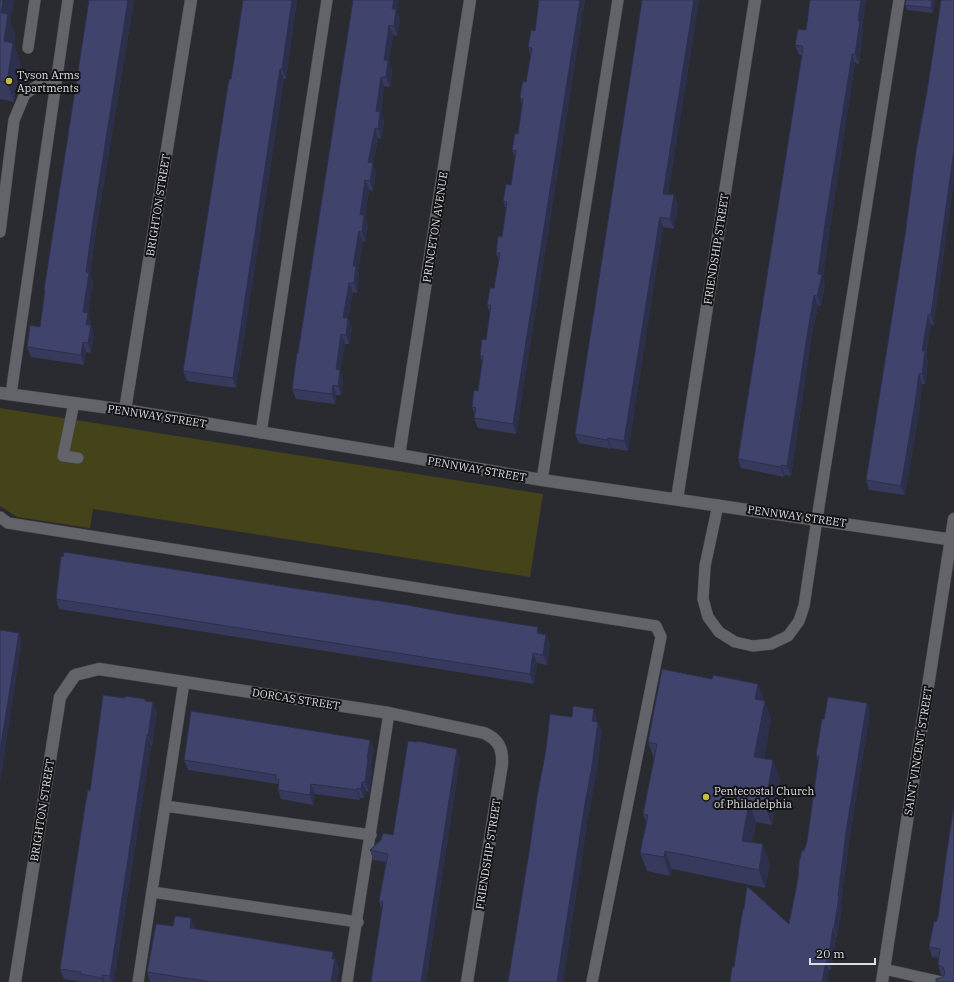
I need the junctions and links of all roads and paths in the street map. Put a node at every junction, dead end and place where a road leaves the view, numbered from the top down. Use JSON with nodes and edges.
{"nodes":[{"id":1,"x":35,"y":0,"type":"edge"},
{"id":2,"x":68,"y":0,"type":"edge"},
{"id":3,"x":191,"y":0,"type":"edge"},
{"id":4,"x":327,"y":0,"type":"edge"},
{"id":5,"x":470,"y":0,"type":"edge"},
{"id":6,"x":618,"y":0,"type":"edge"},
{"id":7,"x":755,"y":0,"type":"edge"},
{"id":8,"x":899,"y":0,"type":"edge"},
{"id":9,"x":28,"y":48,"type":"dead end"},
{"id":10,"x":56,"y":85,"type":"junction"},
{"id":11,"x":0,"y":232,"type":"edge"},
{"id":12,"x":5,"y":393,"type":"edge"},
{"id":13,"x":74,"y":403,"type":"junction"},
{"id":14,"x":126,"y":410,"type":"junction"},
{"id":15,"x":261,"y":433,"type":"junction"},
{"id":16,"x":399,"y":455,"type":"junction"},
{"id":17,"x":78,"y":458,"type":"dead end"},
{"id":18,"x":542,"y":480,"type":"junction"},
{"id":19,"x":677,"y":499,"type":"junction"},
{"id":20,"x":718,"y":505,"type":"junction"},
{"id":21,"x":0,"y":518,"type":"edge"},
{"id":22,"x":817,"y":519,"type":"junction"},
{"id":23,"x":954,"y":519,"type":"edge"},
{"id":24,"x":952,"y":540,"type":"edge"},
{"id":25,"x":106,"y":670,"type":"joint"},
{"id":26,"x":184,"y":682,"type":"junction"},
{"id":27,"x":389,"y":713,"type":"junction"},
{"id":28,"x":484,"y":733,"type":"joint"},
{"id":29,"x":165,"y":806,"type":"junction"},
{"id":30,"x":371,"y":835,"type":"junction"},
{"id":31,"x":152,"y":892,"type":"junction"},
{"id":32,"x":358,"y":922,"type":"junction"},
{"id":33,"x":884,"y":969,"type":"junction"},
{"id":34,"x":15,"y":982,"type":"edge"},
{"id":35,"x":138,"y":982,"type":"edge"},
{"id":36,"x":347,"y":982,"type":"edge"},
{"id":37,"x":468,"y":982,"type":"edge"},
{"id":38,"x":592,"y":982,"type":"edge"},
{"id":39,"x":882,"y":982,"type":"edge"},
{"id":40,"x":942,"y":982,"type":"edge"}],
"edges":[{"from":1,"to":9,"type":"lane"},
{"from":2,"to":10,"type":"lane"},
{"from":3,"to":14,"type":"street","name":"BRIGHTON STREET"},
{"from":4,"to":15,"type":"lane"},
{"from":5,"to":16,"type":"street","name":"PRINCETON AVENUE"},
{"from":6,"to":18,"type":"lane"},
{"from":7,"to":19,"type":"street","name":"FRIENDSHIP STREET"},
{"from":8,"to":22,"type":"lane"},
{"from":10,"to":11,"type":"lane"},
{"from":10,"to":12,"type":"lane"},
{"from":12,"to":13,"type":"street","name":"PENNWAY STREET"},
{"from":13,"to":14,"type":"street","name":"PENNWAY STREET"},
{"from":13,"to":17,"type":"lane"},
{"from":14,"to":15,"type":"street","name":"PENNWAY STREET"},
{"from":15,"to":16,"type":"street","name":"PENNWAY STREET"},
{"from":16,"to":18,"type":"street","name":"PENNWAY STREET"},
{"from":18,"to":19,"type":"street","name":"PENNWAY STREET"},
{"from":19,"to":20,"type":"street","name":"PENNWAY STREET"},
{"from":20,"to":22,"type":"street","name":"PENNWAY STREET"},
{"from":20,"to":22,"type":"lane"},
{"from":21,"to":38,"type":"lane"},
{"from":22,"to":24,"type":"street","name":"PENNWAY STREET"},
{"from":23,"to":24,"type":"street","name":"SAINT VINCENT STREET"},
{"from":24,"to":33,"type":"street","name":"SAINT VINCENT STREET"},
{"from":25,"to":26,"type":"street","name":"DORCAS STREET"},
{"from":25,"to":34,"type":"street","name":"BRIGHTON STREET"},
{"from":26,"to":27,"type":"street","name":"DORCAS STREET"},
{"from":26,"to":29,"type":"lane"},
{"from":27,"to":28,"type":"street","name":"DORCAS STREET"},
{"from":27,"to":30,"type":"lane"},
{"from":28,"to":37,"type":"street","name":"FRIENDSHIP STREET"},
{"from":29,"to":30,"type":"lane"},
{"from":29,"to":31,"type":"lane"},
{"from":30,"to":32,"type":"lane"},
{"from":31,"to":32,"type":"lane"},
{"from":31,"to":35,"type":"lane"},
{"from":32,"to":36,"type":"lane"},
{"from":33,"to":39,"type":"street","name":"SAINT VINCENT STREET"},
{"from":33,"to":40,"type":"lane"}]}
